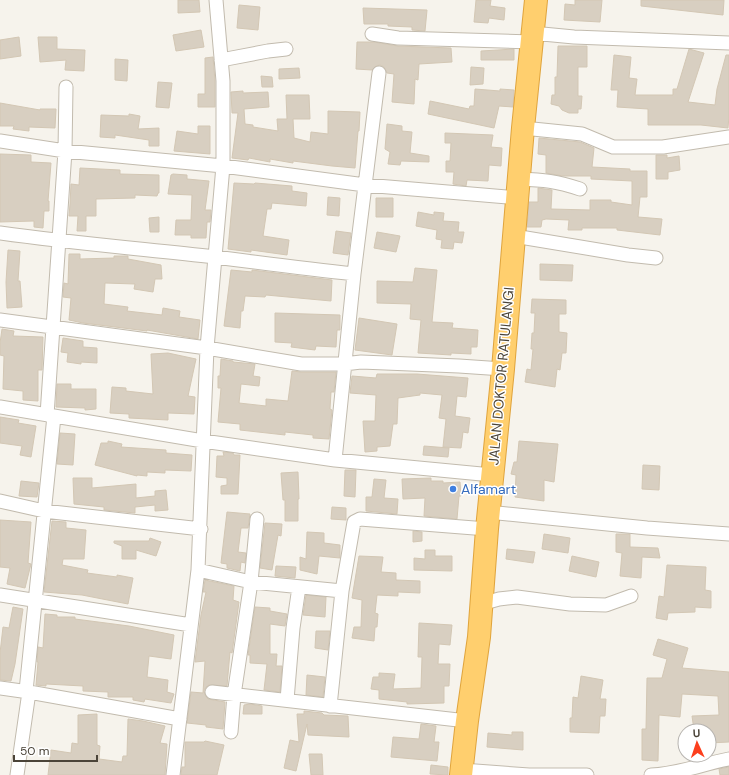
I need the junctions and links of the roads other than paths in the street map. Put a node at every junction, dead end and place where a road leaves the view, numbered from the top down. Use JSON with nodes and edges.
{"nodes":[{"id":1,"x":216,"y":0,"type":"edge"},
{"id":2,"x":536,"y":0,"type":"edge"},
{"id":3,"x":372,"y":34,"type":"dead end"},
{"id":4,"x":532,"y":38,"type":"junction"},
{"id":5,"x":729,"y":43,"type":"edge"},
{"id":6,"x":286,"y":49,"type":"dead end"},
{"id":7,"x":221,"y":60,"type":"junction"},
{"id":8,"x":379,"y":74,"type":"dead end"},
{"id":9,"x":66,"y":86,"type":"dead end"},
{"id":10,"x":524,"y":128,"type":"junction"},
{"id":11,"x":729,"y":137,"type":"edge"},
{"id":12,"x":0,"y":141,"type":"edge"},
{"id":13,"x":66,"y":151,"type":"junction"},
{"id":14,"x":222,"y":166,"type":"junction"},
{"id":15,"x":365,"y":185,"type":"junction"},
{"id":16,"x":518,"y":189,"type":"junction"},
{"id":17,"x":580,"y":190,"type":"dead end"},
{"id":18,"x":0,"y":233,"type":"edge"},
{"id":19,"x":514,"y":236,"type":"junction"},
{"id":20,"x":60,"y":242,"type":"junction"},
{"id":21,"x":216,"y":258,"type":"junction"},
{"id":22,"x":656,"y":258,"type":"dead end"},
{"id":23,"x":354,"y":274,"type":"junction"},
{"id":24,"x":0,"y":320,"type":"edge"},
{"id":25,"x":54,"y":328,"type":"junction"},
{"id":26,"x":208,"y":348,"type":"junction"},
{"id":27,"x":344,"y":364,"type":"junction"},
{"id":28,"x":503,"y":369,"type":"junction"},
{"id":29,"x":0,"y":407,"type":"edge"},
{"id":30,"x":50,"y":416,"type":"junction"},
{"id":31,"x":203,"y":441,"type":"junction"},
{"id":32,"x":335,"y":460,"type":"junction"},
{"id":33,"x":492,"y":475,"type":"junction"},
{"id":34,"x":0,"y":501,"type":"edge"},
{"id":35,"x":44,"y":511,"type":"junction"},
{"id":36,"x":257,"y":519,"type":"dead end"},
{"id":37,"x":487,"y":520,"type":"junction"},
{"id":38,"x":201,"y":529,"type":"junction"},
{"id":39,"x":729,"y":534,"type":"edge"},
{"id":40,"x":198,"y":570,"type":"junction"},
{"id":41,"x":251,"y":582,"type":"junction"},
{"id":42,"x":299,"y":587,"type":"junction"},
{"id":43,"x":342,"y":590,"type":"junction"},
{"id":44,"x":0,"y":595,"type":"edge"},
{"id":45,"x":631,"y":596,"type":"dead end"},
{"id":46,"x":36,"y":600,"type":"junction"},
{"id":47,"x":481,"y":604,"type":"junction"},
{"id":48,"x":191,"y":625,"type":"junction"},
{"id":49,"x":0,"y":688,"type":"edge"},
{"id":50,"x":27,"y":692,"type":"junction"},
{"id":51,"x":212,"y":692,"type":"dead end"},
{"id":52,"x":234,"y":695,"type":"junction"},
{"id":53,"x":287,"y":700,"type":"junction"},
{"id":54,"x":330,"y":706,"type":"junction"},
{"id":55,"x":180,"y":719,"type":"junction"},
{"id":56,"x":467,"y":721,"type":"junction"},
{"id":57,"x":231,"y":732,"type":"dead end"},
{"id":58,"x":729,"y":759,"type":"edge"},
{"id":59,"x":461,"y":773,"type":"edge"},
{"id":60,"x":17,"y":775,"type":"edge"},
{"id":61,"x":173,"y":775,"type":"edge"},
{"id":62,"x":587,"y":775,"type":"edge"},
{"id":63,"x":651,"y":775,"type":"edge"}],
"edges":[{"from":1,"to":7,"type":"street"},
{"from":2,"to":4,"type":"highway","name":"JALAN DOKTOR RATULANGI"},
{"from":3,"to":4,"type":"street"},
{"from":4,"to":5,"type":"street"},
{"from":4,"to":10,"type":"highway","name":"JALAN DOKTOR RATULANGI"},
{"from":6,"to":7,"type":"street"},
{"from":7,"to":14,"type":"street"},
{"from":8,"to":15,"type":"street"},
{"from":9,"to":13,"type":"street"},
{"from":10,"to":11,"type":"street"},
{"from":10,"to":16,"type":"highway","name":"JALAN DOKTOR RATULANGI"},
{"from":12,"to":13,"type":"street"},
{"from":13,"to":14,"type":"street"},
{"from":13,"to":20,"type":"street"},
{"from":14,"to":15,"type":"street"},
{"from":14,"to":21,"type":"street"},
{"from":15,"to":16,"type":"street"},
{"from":15,"to":23,"type":"street"},
{"from":16,"to":17,"type":"street"},
{"from":16,"to":19,"type":"highway","name":"JALAN DOKTOR RATULANGI"},
{"from":18,"to":20,"type":"street"},
{"from":19,"to":22,"type":"street"},
{"from":19,"to":28,"type":"highway","name":"JALAN DOKTOR RATULANGI"},
{"from":20,"to":21,"type":"street"},
{"from":20,"to":25,"type":"street"},
{"from":21,"to":23,"type":"street"},
{"from":21,"to":26,"type":"street"},
{"from":23,"to":27,"type":"street"},
{"from":24,"to":25,"type":"street"},
{"from":25,"to":26,"type":"street"},
{"from":25,"to":30,"type":"street"},
{"from":26,"to":27,"type":"street"},
{"from":26,"to":31,"type":"street"},
{"from":27,"to":28,"type":"street"},
{"from":27,"to":32,"type":"street"},
{"from":28,"to":33,"type":"highway","name":"JALAN DOKTOR RATULANGI"},
{"from":29,"to":30,"type":"street"},
{"from":30,"to":31,"type":"street"},
{"from":30,"to":35,"type":"street"},
{"from":31,"to":32,"type":"street"},
{"from":31,"to":38,"type":"street"},
{"from":32,"to":33,"type":"street"},
{"from":33,"to":37,"type":"highway","name":"JALAN DOKTOR RATULANGI"},
{"from":34,"to":35,"type":"street"},
{"from":35,"to":38,"type":"street"},
{"from":35,"to":46,"type":"street"},
{"from":36,"to":41,"type":"street"},
{"from":37,"to":39,"type":"street"},
{"from":37,"to":43,"type":"street"},
{"from":37,"to":47,"type":"highway","name":"JALAN DOKTOR RATULANGI"},
{"from":38,"to":40,"type":"street"},
{"from":40,"to":41,"type":"street"},
{"from":40,"to":48,"type":"street"},
{"from":41,"to":42,"type":"street"},
{"from":41,"to":52,"type":"street"},
{"from":42,"to":43,"type":"street"},
{"from":42,"to":53,"type":"street"},
{"from":43,"to":54,"type":"street"},
{"from":44,"to":46,"type":"street"},
{"from":45,"to":47,"type":"street"},
{"from":46,"to":48,"type":"street"},
{"from":46,"to":50,"type":"street"},
{"from":47,"to":56,"type":"highway","name":"JALAN DOKTOR RATULANGI"},
{"from":48,"to":55,"type":"street"},
{"from":49,"to":50,"type":"street"},
{"from":50,"to":55,"type":"street"},
{"from":50,"to":60,"type":"street"},
{"from":51,"to":52,"type":"street"},
{"from":52,"to":53,"type":"street"},
{"from":52,"to":57,"type":"street"},
{"from":53,"to":54,"type":"street"},
{"from":54,"to":56,"type":"street"},
{"from":55,"to":61,"type":"street"},
{"from":56,"to":59,"type":"highway","name":"JALAN DOKTOR RATULANGI"},
{"from":58,"to":63,"type":"street"},
{"from":59,"to":62,"type":"street"}]}
